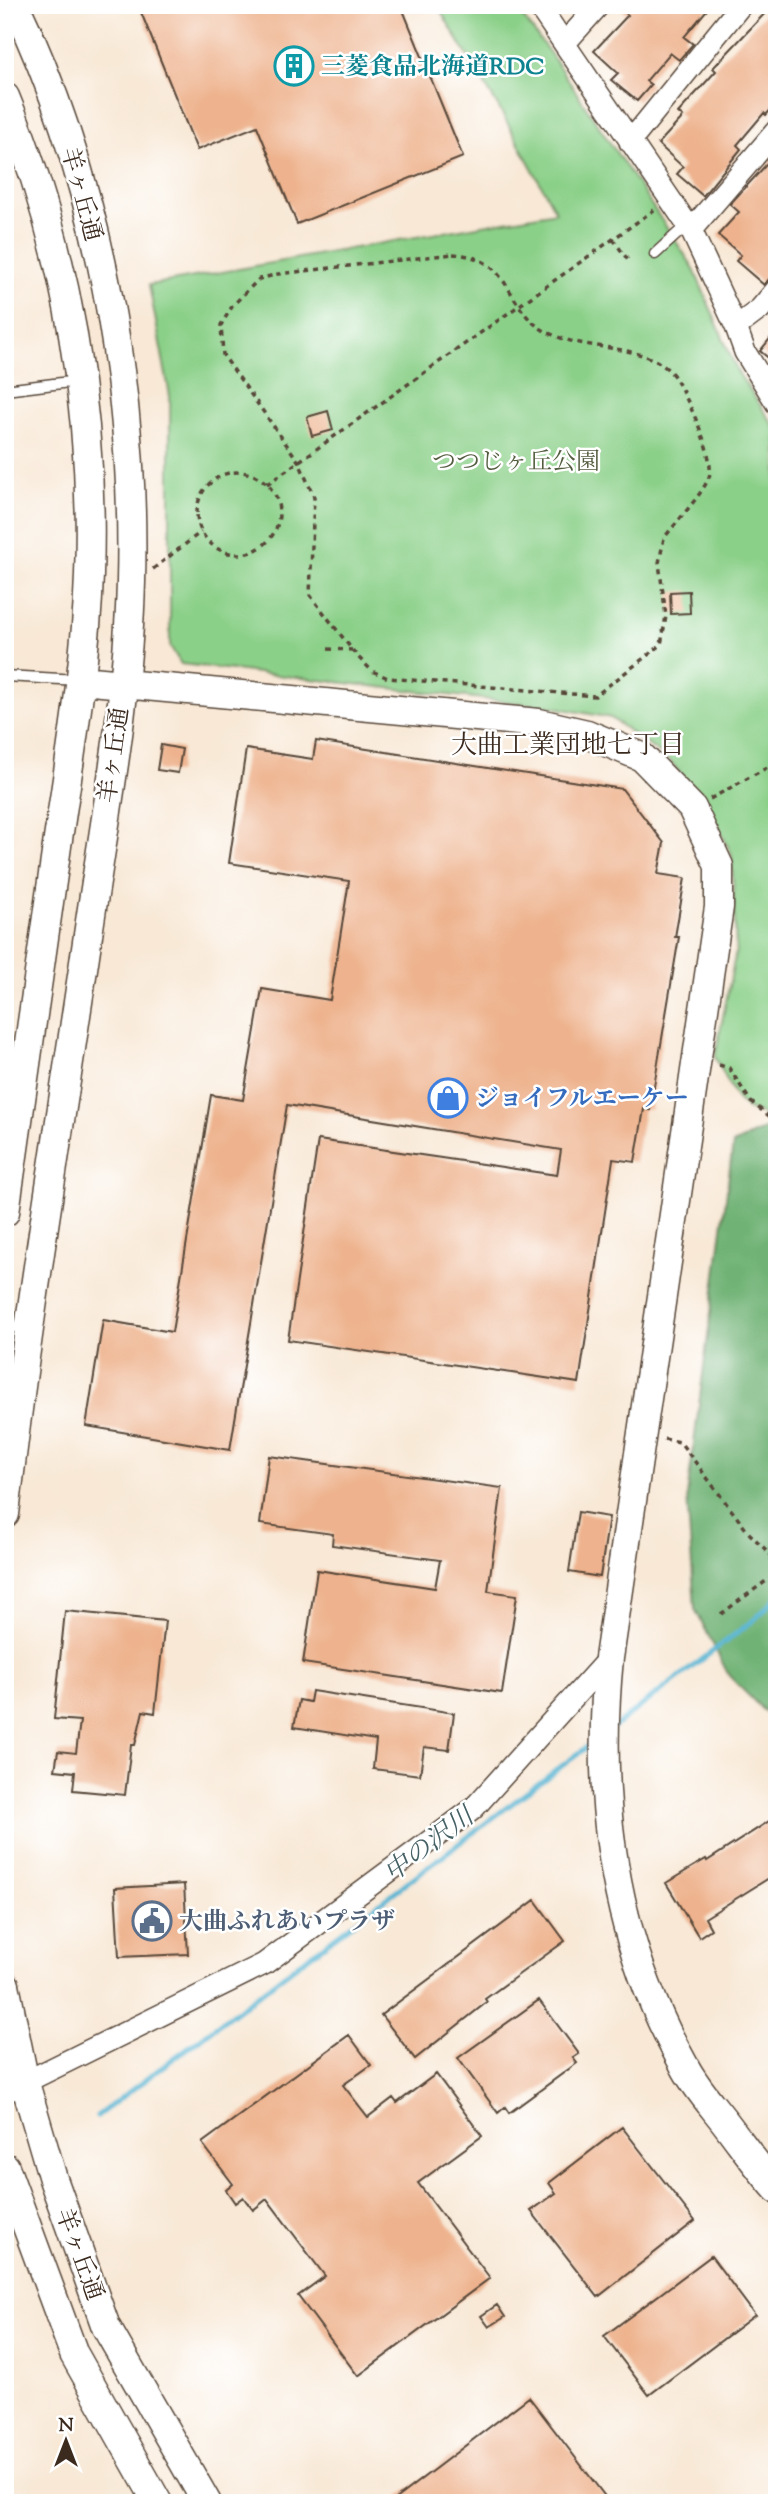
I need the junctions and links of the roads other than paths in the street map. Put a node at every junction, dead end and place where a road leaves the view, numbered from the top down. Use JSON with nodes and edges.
{"nodes":[{"id":1,"x":538,"y":5,"type":"edge"},
{"id":2,"x":599,"y":5,"type":"edge"},
{"id":3,"x":741,"y":5,"type":"edge"},
{"id":4,"x":13,"y":13,"type":"edge"},
{"id":5,"x":565,"y":43,"type":"junction"},
{"id":6,"x":5,"y":97,"type":"edge"},
{"id":7,"x":777,"y":130,"type":"edge"},
{"id":8,"x":630,"y":142,"type":"junction"},
{"id":9,"x":689,"y":227,"type":"junction"},
{"id":10,"x":655,"y":254,"type":"dead end"},
{"id":11,"x":777,"y":289,"type":"edge"},
{"id":12,"x":736,"y":327,"type":"junction"},
{"id":13,"x":78,"y":381,"type":"junction"},
{"id":14,"x":5,"y":390,"type":"edge"},
{"id":15,"x":777,"y":404,"type":"edge"},
{"id":16,"x":5,"y":676,"type":"edge"},
{"id":17,"x":81,"y":680,"type":"junction"},
{"id":18,"x":123,"y":683,"type":"junction"},
{"id":19,"x":5,"y":1212,"type":"edge"},
{"id":20,"x":18,"y":1327,"type":"edge"},
{"id":21,"x":5,"y":1514,"type":"edge"},
{"id":22,"x":609,"y":1658,"type":"junction"},
{"id":23,"x":5,"y":1985,"type":"edge"},
{"id":24,"x":15,"y":2088,"type":"edge"},
{"id":25,"x":5,"y":2167,"type":"edge"},
{"id":26,"x":777,"y":2189,"type":"edge"},
{"id":27,"x":158,"y":2503,"type":"edge"},
{"id":28,"x":207,"y":2503,"type":"edge"}],
"edges":[{"from":1,"to":5,"type":"street"},
{"from":2,"to":5,"type":"street"},
{"from":3,"to":8,"type":"street"},
{"from":4,"to":18,"type":"main road","name":"羊ヶ丘通"},
{"from":5,"to":8,"type":"street"},
{"from":6,"to":13,"type":"main road","name":"羊ヶ丘通"},
{"from":7,"to":9,"type":"street"},
{"from":8,"to":9,"type":"street"},
{"from":9,"to":10,"type":"lane"},
{"from":9,"to":12,"type":"street"},
{"from":11,"to":12,"type":"street"},
{"from":12,"to":15,"type":"street"},
{"from":13,"to":14,"type":"lane"},
{"from":13,"to":17,"type":"main road","name":"羊ヶ丘通"},
{"from":16,"to":17,"type":"lane"},
{"from":17,"to":18,"type":"main road"},
{"from":17,"to":19,"type":"main road","name":"羊ヶ丘通"},
{"from":18,"to":20,"type":"main road","name":"羊ヶ丘通"},
{"from":18,"to":22,"type":"main road"},
{"from":20,"to":21,"type":"main road","name":"羊ヶ丘通"},
{"from":22,"to":24,"type":"street"},
{"from":22,"to":26,"type":"main road"},
{"from":23,"to":24,"type":"main road","name":"羊ヶ丘通"},
{"from":24,"to":28,"type":"main road","name":"羊ヶ丘通"},
{"from":25,"to":27,"type":"main road","name":"羊ヶ丘通"}]}
